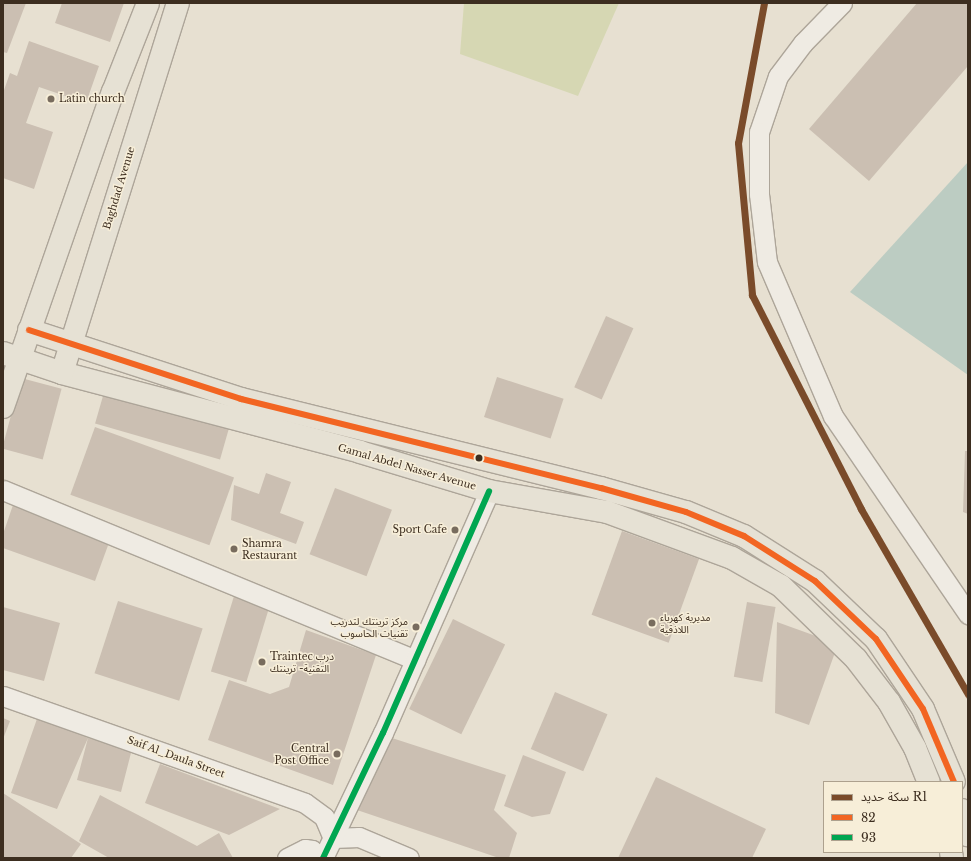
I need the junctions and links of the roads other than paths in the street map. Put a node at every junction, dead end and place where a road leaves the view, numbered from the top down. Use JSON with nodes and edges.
{"nodes":[{"id":1,"x":148,"y":3,"type":"edge"},
{"id":2,"x":178,"y":3,"type":"edge"},
{"id":3,"x":842,"y":3,"type":"edge"},
{"id":4,"x":28,"y":330,"type":"junction"},
{"id":5,"x":70,"y":342,"type":"junction"},
{"id":6,"x":10,"y":355,"type":"edge"},
{"id":7,"x":62,"y":373,"type":"junction"},
{"id":8,"x":3,"y":407,"type":"edge"},
{"id":9,"x":3,"y":490,"type":"edge"},
{"id":10,"x":488,"y":491,"type":"junction"},
{"id":11,"x":964,"y":605,"type":"edge"},
{"id":12,"x":415,"y":660,"type":"junction"},
{"id":13,"x":3,"y":696,"type":"edge"},
{"id":14,"x":930,"y":781,"type":"edge"},
{"id":15,"x":954,"y":781,"type":"edge"},
{"id":16,"x":963,"y":814,"type":"edge"},
{"id":17,"x":968,"y":835,"type":"edge"},
{"id":18,"x":332,"y":838,"type":"junction"},
{"id":19,"x":287,"y":858,"type":"edge"},
{"id":20,"x":322,"y":858,"type":"edge"},
{"id":21,"x":409,"y":858,"type":"edge"}],
"edges":[{"from":1,"to":4,"type":"main road"},
{"from":2,"to":5,"type":"main road","name":"Baghdad Avenue"},
{"from":3,"to":11,"type":"street"},
{"from":4,"to":5,"type":"main road"},
{"from":4,"to":6,"type":"main road"},
{"from":5,"to":7,"type":"main road","name":"Baghdad Avenue"},
{"from":5,"to":15,"type":"main road"},
{"from":6,"to":7,"type":"main road","name":"Gamal Abdel Nasser Avenue"},
{"from":6,"to":8,"type":"main road"},
{"from":7,"to":10,"type":"main road","name":"Gamal Abdel Nasser Avenue"},
{"from":9,"to":12,"type":"street"},
{"from":10,"to":12,"type":"street"},
{"from":10,"to":14,"type":"main road","name":"Gamal Abdel Nasser Avenue"},
{"from":12,"to":18,"type":"street"},
{"from":13,"to":18,"type":"street","name":"Saif Al_Daula Street"},
{"from":16,"to":17,"type":"main road"},
{"from":18,"to":20,"type":"street"},
{"from":18,"to":21,"type":"street"},
{"from":19,"to":20,"type":"street"}]}
